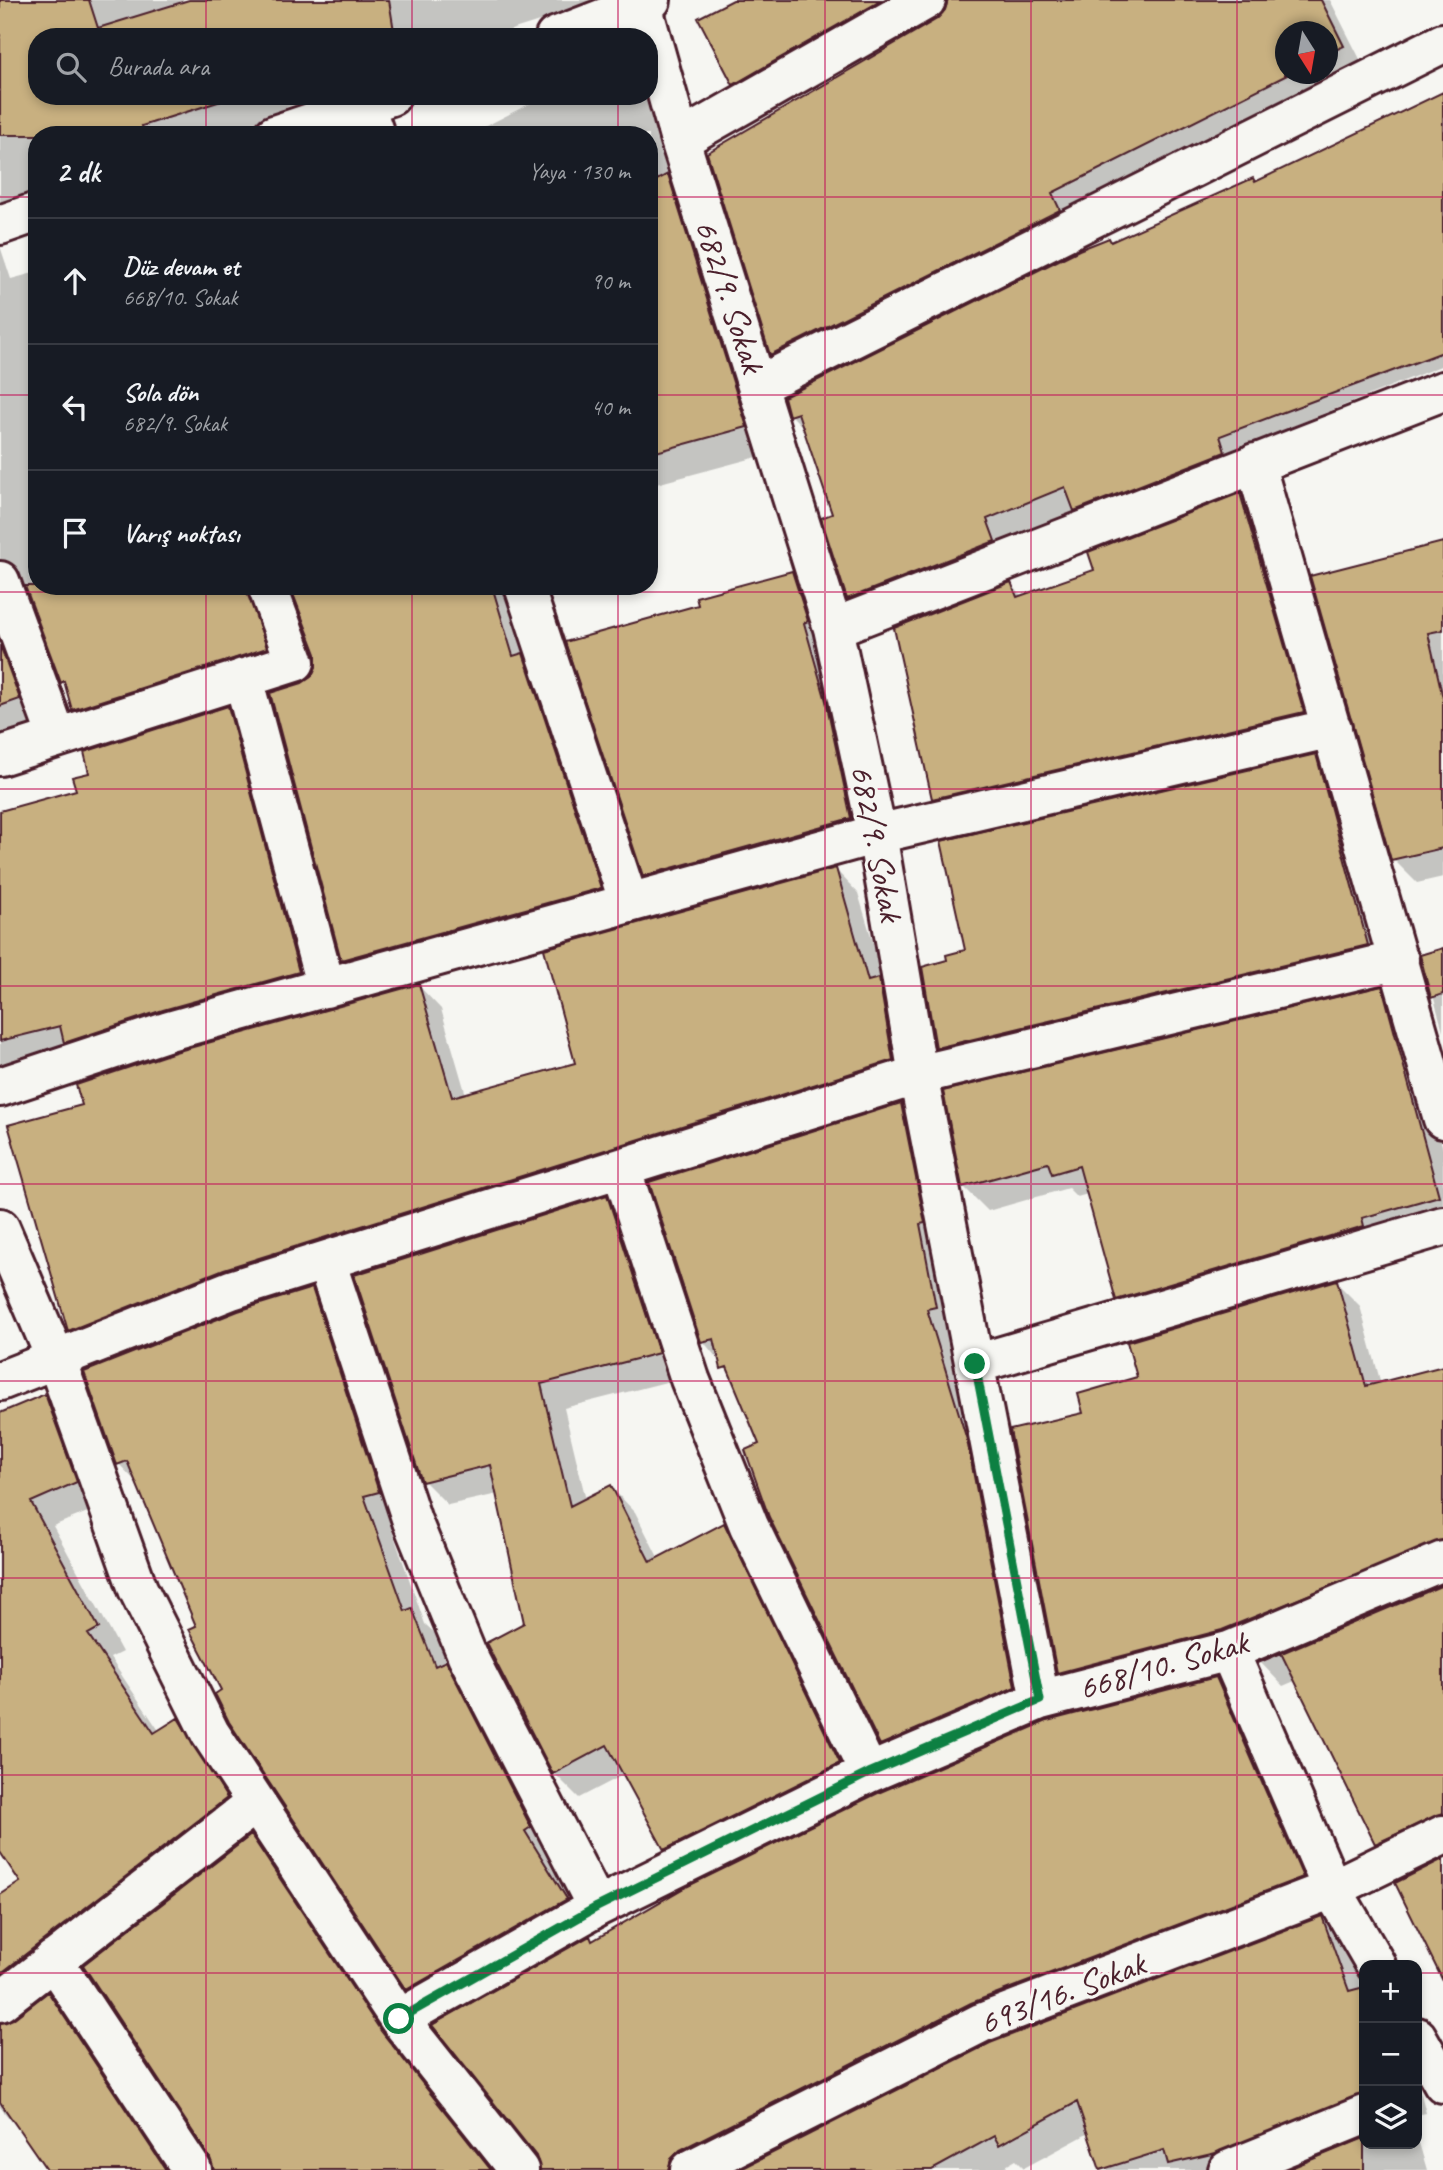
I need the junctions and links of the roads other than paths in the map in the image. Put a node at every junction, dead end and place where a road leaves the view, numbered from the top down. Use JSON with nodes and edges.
{"nodes":[{"id":1,"x":926,"y":0,"type":"edge"},
{"id":2,"x":646,"y":3,"type":"edge"},
{"id":3,"x":579,"y":28,"type":"edge"},
{"id":4,"x":652,"y":28,"type":"edge"},
{"id":5,"x":1443,"y":43,"type":"edge"},
{"id":6,"x":658,"y":51,"type":"edge"},
{"id":7,"x":377,"y":112,"type":"edge"},
{"id":8,"x":314,"y":126,"type":"edge"},
{"id":9,"x":680,"y":139,"type":"junction"},
{"id":10,"x":759,"y":386,"type":"junction"},
{"id":11,"x":1443,"y":391,"type":"edge"},
{"id":12,"x":1255,"y":463,"type":"junction"},
{"id":13,"x":0,"y":581,"type":"edge"},
{"id":14,"x":270,"y":595,"type":"edge"},
{"id":15,"x":527,"y":595,"type":"edge"},
{"id":16,"x":833,"y":628,"type":"junction"},
{"id":17,"x":243,"y":678,"type":"junction"},
{"id":18,"x":1332,"y":728,"type":"junction"},
{"id":19,"x":57,"y":737,"type":"junction"},
{"id":20,"x":0,"y":756,"type":"edge"},
{"id":21,"x":877,"y":834,"type":"junction"},
{"id":22,"x":629,"y":903,"type":"junction"},
{"id":23,"x":1399,"y":960,"type":"junction"},
{"id":24,"x":326,"y":988,"type":"junction"},
{"id":25,"x":918,"y":1075,"type":"junction"},
{"id":26,"x":0,"y":1087,"type":"edge"},
{"id":27,"x":1443,"y":1119,"type":"edge"},
{"id":28,"x":621,"y":1168,"type":"junction"},
{"id":29,"x":1443,"y":1226,"type":"edge"},
{"id":30,"x":0,"y":1228,"type":"edge"},
{"id":31,"x":326,"y":1261,"type":"junction"},
{"id":32,"x":56,"y":1359,"type":"junction"},
{"id":33,"x":975,"y":1364,"type":"junction"},
{"id":34,"x":0,"y":1381,"type":"edge"},
{"id":35,"x":1443,"y":1561,"type":"edge"},
{"id":36,"x":1229,"y":1651,"type":"junction"},
{"id":37,"x":1040,"y":1700,"type":"junction"},
{"id":38,"x":869,"y":1773,"type":"junction"},
{"id":39,"x":256,"y":1802,"type":"junction"},
{"id":40,"x":1443,"y":1835,"type":"edge"},
{"id":41,"x":1332,"y":1889,"type":"junction"},
{"id":42,"x":597,"y":1907,"type":"junction"},
{"id":43,"x":53,"y":1960,"type":"junction"},
{"id":44,"x":1373,"y":1960,"type":"edge"},
{"id":45,"x":0,"y":2002,"type":"edge"},
{"id":46,"x":399,"y":2019,"type":"junction"},
{"id":47,"x":1422,"y":2046,"type":"edge"},
{"id":48,"x":1443,"y":2083,"type":"edge"},
{"id":49,"x":1422,"y":2092,"type":"edge"},
{"id":50,"x":1359,"y":2117,"type":"edge"},
{"id":51,"x":1245,"y":2167,"type":"edge"},
{"id":52,"x":192,"y":2170,"type":"edge"},
{"id":53,"x":519,"y":2170,"type":"edge"},
{"id":54,"x":690,"y":2170,"type":"edge"}],
"edges":[{"from":1,"to":9,"type":"street"},
{"from":2,"to":3,"type":"street"},
{"from":2,"to":4,"type":"street","name":"682/9. Sokak"},
{"from":5,"to":10,"type":"street"},
{"from":6,"to":9,"type":"street","name":"682/9. Sokak"},
{"from":7,"to":8,"type":"street"},
{"from":9,"to":10,"type":"street","name":"682/9. Sokak"},
{"from":10,"to":16,"type":"street","name":"682/9. Sokak"},
{"from":11,"to":12,"type":"street"},
{"from":12,"to":16,"type":"street"},
{"from":12,"to":18,"type":"street"},
{"from":13,"to":19,"type":"street"},
{"from":14,"to":17,"type":"street"},
{"from":15,"to":22,"type":"street"},
{"from":16,"to":21,"type":"street","name":"682/9. Sokak"},
{"from":17,"to":19,"type":"street"},
{"from":17,"to":24,"type":"street"},
{"from":18,"to":21,"type":"street"},
{"from":18,"to":23,"type":"street"},
{"from":19,"to":20,"type":"street"},
{"from":21,"to":22,"type":"street"},
{"from":21,"to":25,"type":"street","name":"682/9. Sokak"},
{"from":22,"to":24,"type":"street"},
{"from":23,"to":25,"type":"street"},
{"from":23,"to":27,"type":"street"},
{"from":24,"to":26,"type":"street"},
{"from":25,"to":28,"type":"street"},
{"from":25,"to":33,"type":"street","name":"682/9. Sokak"},
{"from":28,"to":31,"type":"street"},
{"from":28,"to":38,"type":"street"},
{"from":29,"to":33,"type":"street"},
{"from":30,"to":32,"type":"street"},
{"from":31,"to":32,"type":"street"},
{"from":31,"to":42,"type":"street"},
{"from":32,"to":34,"type":"street"},
{"from":32,"to":39,"type":"street"},
{"from":33,"to":37,"type":"street","name":"682/9. Sokak"},
{"from":35,"to":36,"type":"street","name":"668/10. Sokak"},
{"from":36,"to":37,"type":"street","name":"668/10. Sokak"},
{"from":36,"to":41,"type":"street"},
{"from":37,"to":38,"type":"street","name":"668/10. Sokak"},
{"from":38,"to":42,"type":"street","name":"668/10. Sokak"},
{"from":39,"to":43,"type":"street"},
{"from":39,"to":46,"type":"street"},
{"from":40,"to":41,"type":"street","name":"693/16. Sokak"},
{"from":41,"to":44,"type":"street"},
{"from":41,"to":54,"type":"street","name":"693/16. Sokak"},
{"from":42,"to":46,"type":"street","name":"668/10. Sokak"},
{"from":43,"to":45,"type":"street"},
{"from":43,"to":52,"type":"street"},
{"from":46,"to":53,"type":"street"},
{"from":47,"to":48,"type":"street"},
{"from":48,"to":49,"type":"street"},
{"from":50,"to":51,"type":"street"}]}
